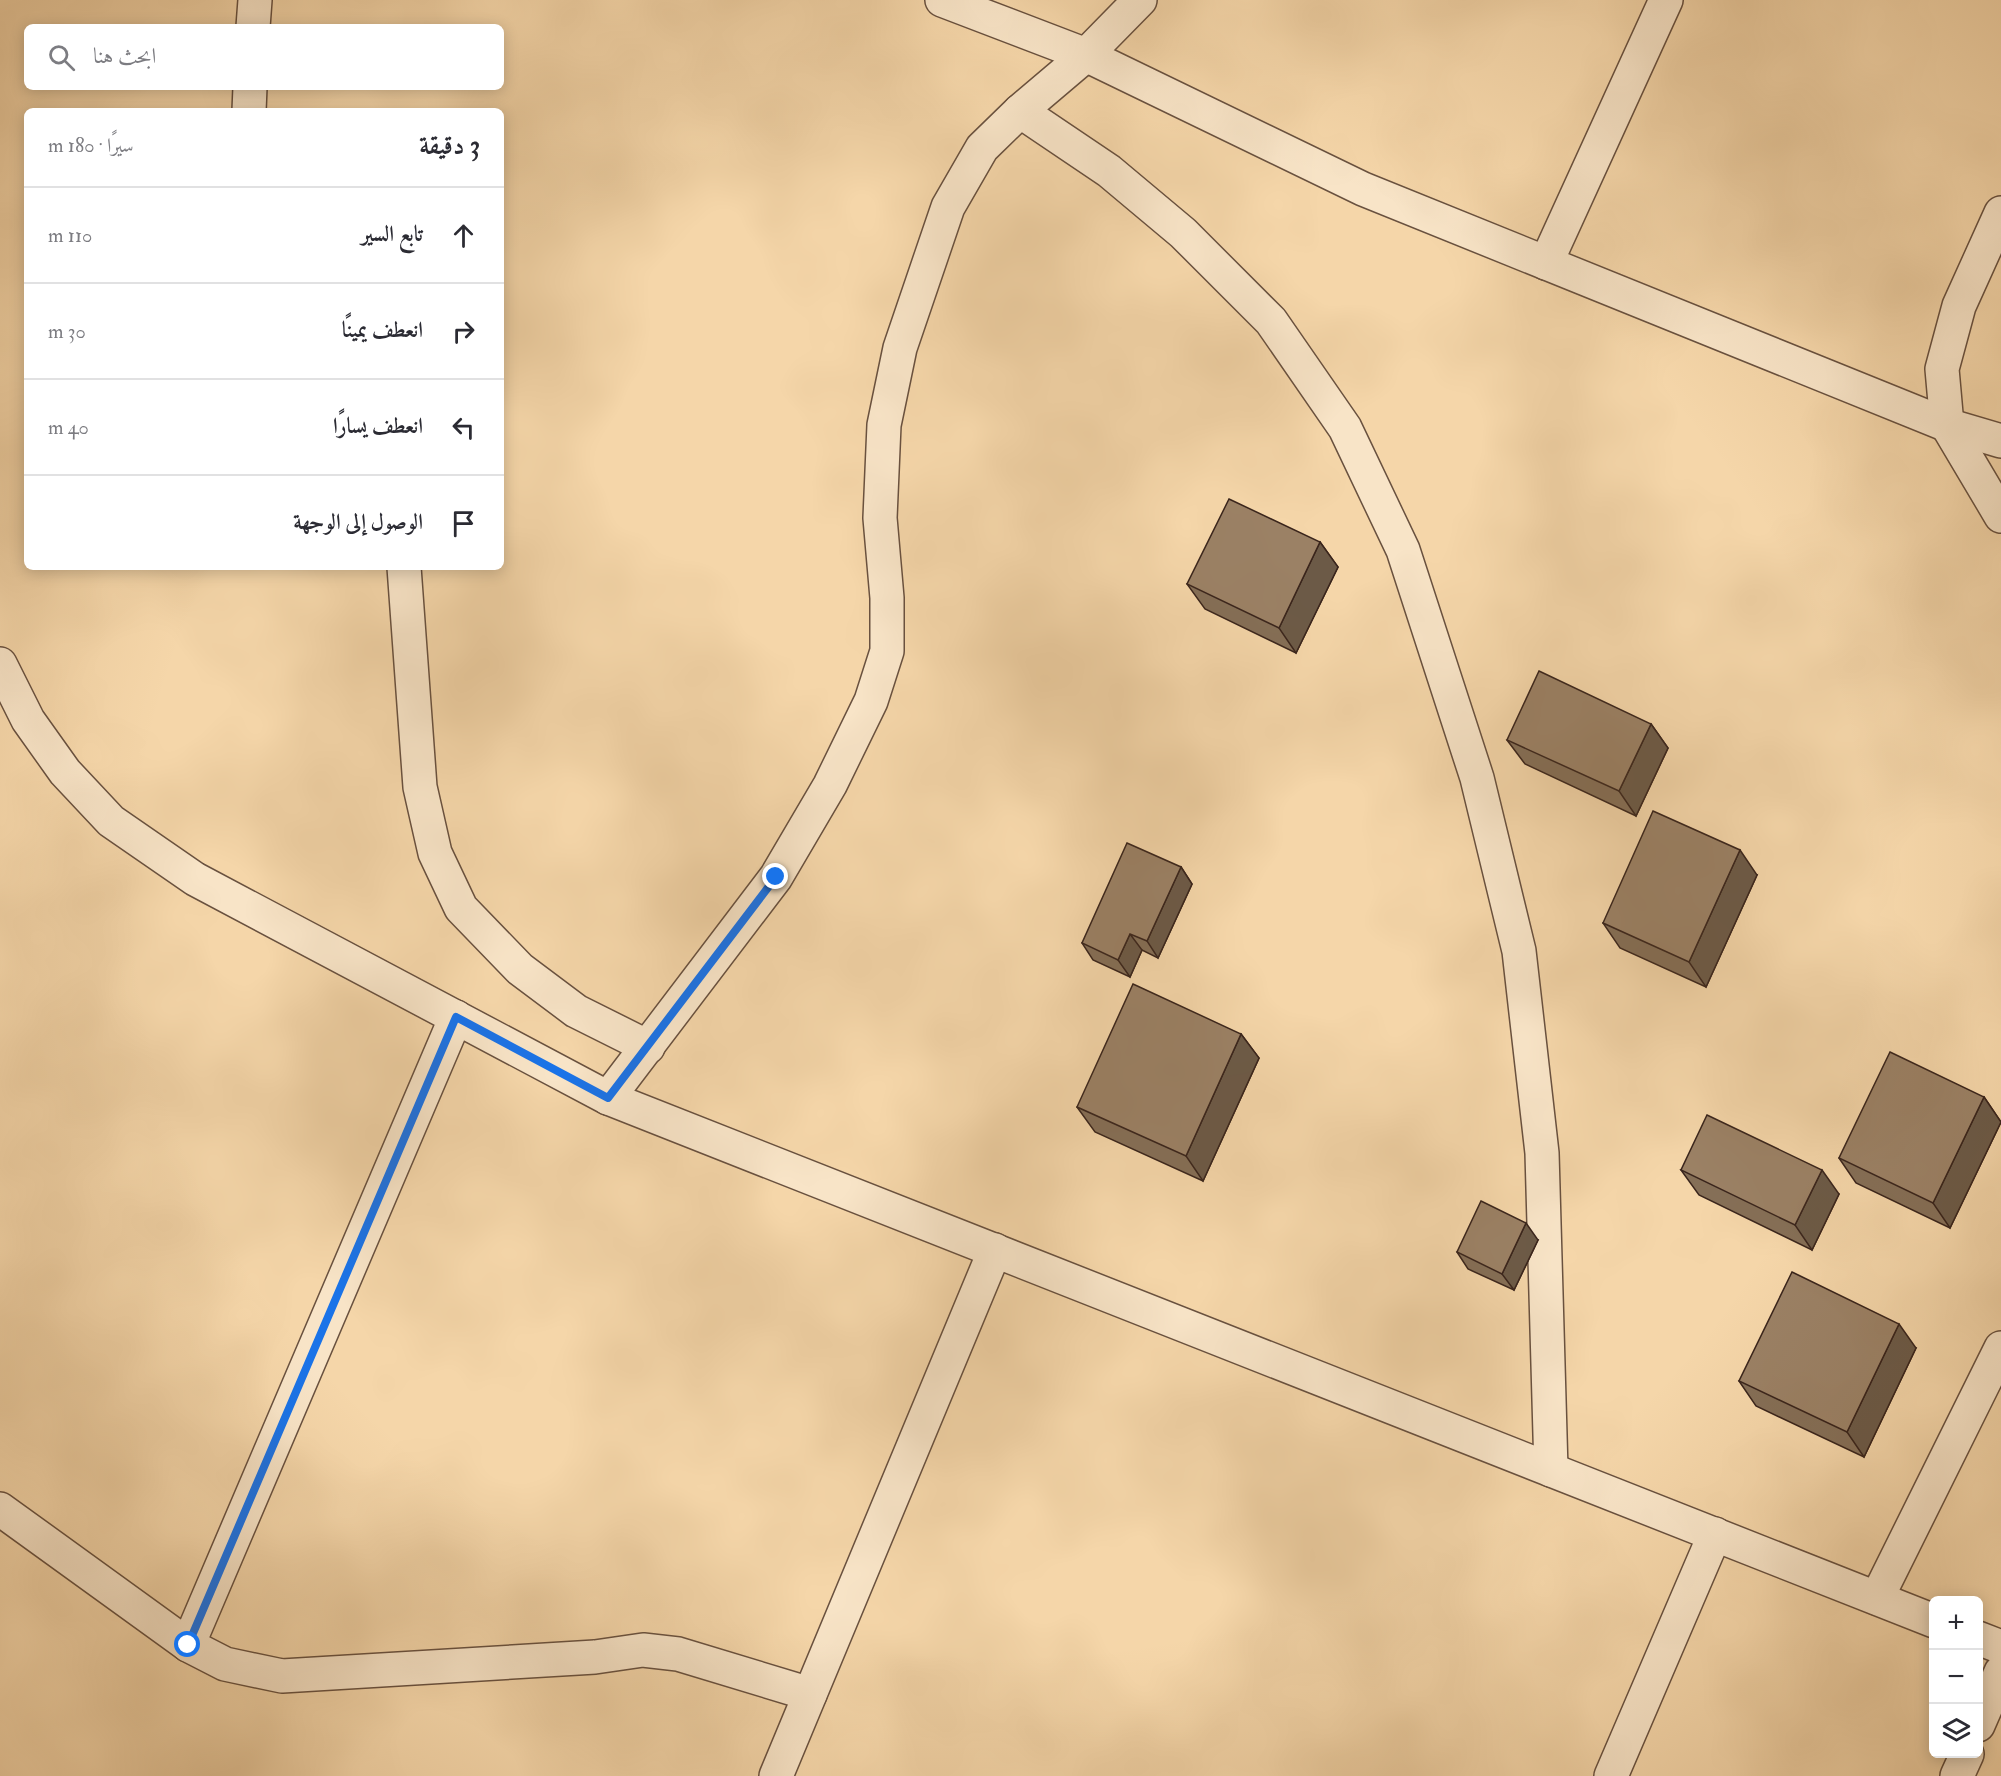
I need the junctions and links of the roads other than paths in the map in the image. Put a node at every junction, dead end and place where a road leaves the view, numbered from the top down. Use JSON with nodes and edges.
{"nodes":[{"id":1,"x":255,"y":0,"type":"edge"},
{"id":2,"x":942,"y":0,"type":"edge"},
{"id":3,"x":1140,"y":0,"type":"edge"},
{"id":4,"x":1666,"y":0,"type":"edge"},
{"id":5,"x":253,"y":24,"type":"edge"},
{"id":6,"x":1086,"y":55,"type":"junction"},
{"id":7,"x":250,"y":90,"type":"edge"},
{"id":8,"x":249,"y":108,"type":"edge"},
{"id":9,"x":1020,"y":111,"type":"junction"},
{"id":10,"x":2001,"y":213,"type":"edge"},
{"id":11,"x":1546,"y":263,"type":"junction"},
{"id":12,"x":1947,"y":425,"type":"junction"},
{"id":13,"x":2001,"y":441,"type":"edge"},
{"id":14,"x":2001,"y":516,"type":"edge"},
{"id":15,"x":404,"y":570,"type":"edge"},
{"id":16,"x":0,"y":664,"type":"edge"},
{"id":17,"x":456,"y":1017,"type":"junction"},
{"id":18,"x":648,"y":1047,"type":"junction"},
{"id":19,"x":608,"y":1098,"type":"junction"},
{"id":20,"x":995,"y":1250,"type":"junction"},
{"id":21,"x":2001,"y":1348,"type":"edge"},
{"id":22,"x":1551,"y":1470,"type":"junction"},
{"id":23,"x":0,"y":1509,"type":"edge"},
{"id":24,"x":1715,"y":1534,"type":"junction"},
{"id":25,"x":1877,"y":1598,"type":"junction"},
{"id":26,"x":1929,"y":1619,"type":"edge"},
{"id":27,"x":1983,"y":1640,"type":"edge"},
{"id":28,"x":188,"y":1645,"type":"junction"},
{"id":29,"x":2001,"y":1647,"type":"edge"},
{"id":30,"x":2001,"y":1672,"type":"edge"},
{"id":31,"x":810,"y":1694,"type":"junction"},
{"id":32,"x":1983,"y":1713,"type":"edge"},
{"id":33,"x":1964,"y":1758,"type":"edge"},
{"id":34,"x":776,"y":1776,"type":"edge"},
{"id":35,"x":1611,"y":1776,"type":"edge"},
{"id":36,"x":1957,"y":1776,"type":"edge"}],
"edges":[{"from":1,"to":5,"type":"street"},
{"from":2,"to":6,"type":"street"},
{"from":3,"to":6,"type":"street"},
{"from":4,"to":11,"type":"street"},
{"from":6,"to":9,"type":"street"},
{"from":6,"to":11,"type":"street"},
{"from":7,"to":8,"type":"street"},
{"from":9,"to":18,"type":"street"},
{"from":9,"to":22,"type":"street"},
{"from":10,"to":12,"type":"street"},
{"from":11,"to":12,"type":"street"},
{"from":12,"to":13,"type":"street"},
{"from":12,"to":14,"type":"street"},
{"from":15,"to":18,"type":"street"},
{"from":16,"to":17,"type":"street"},
{"from":17,"to":19,"type":"street"},
{"from":17,"to":28,"type":"street"},
{"from":18,"to":19,"type":"street"},
{"from":19,"to":20,"type":"street"},
{"from":20,"to":22,"type":"street"},
{"from":20,"to":31,"type":"street"},
{"from":21,"to":25,"type":"street"},
{"from":22,"to":24,"type":"street"},
{"from":23,"to":28,"type":"street"},
{"from":24,"to":25,"type":"street"},
{"from":24,"to":35,"type":"street"},
{"from":25,"to":26,"type":"street"},
{"from":27,"to":29,"type":"street"},
{"from":28,"to":31,"type":"street"},
{"from":30,"to":32,"type":"street"},
{"from":31,"to":34,"type":"street"},
{"from":33,"to":36,"type":"street"}]}
